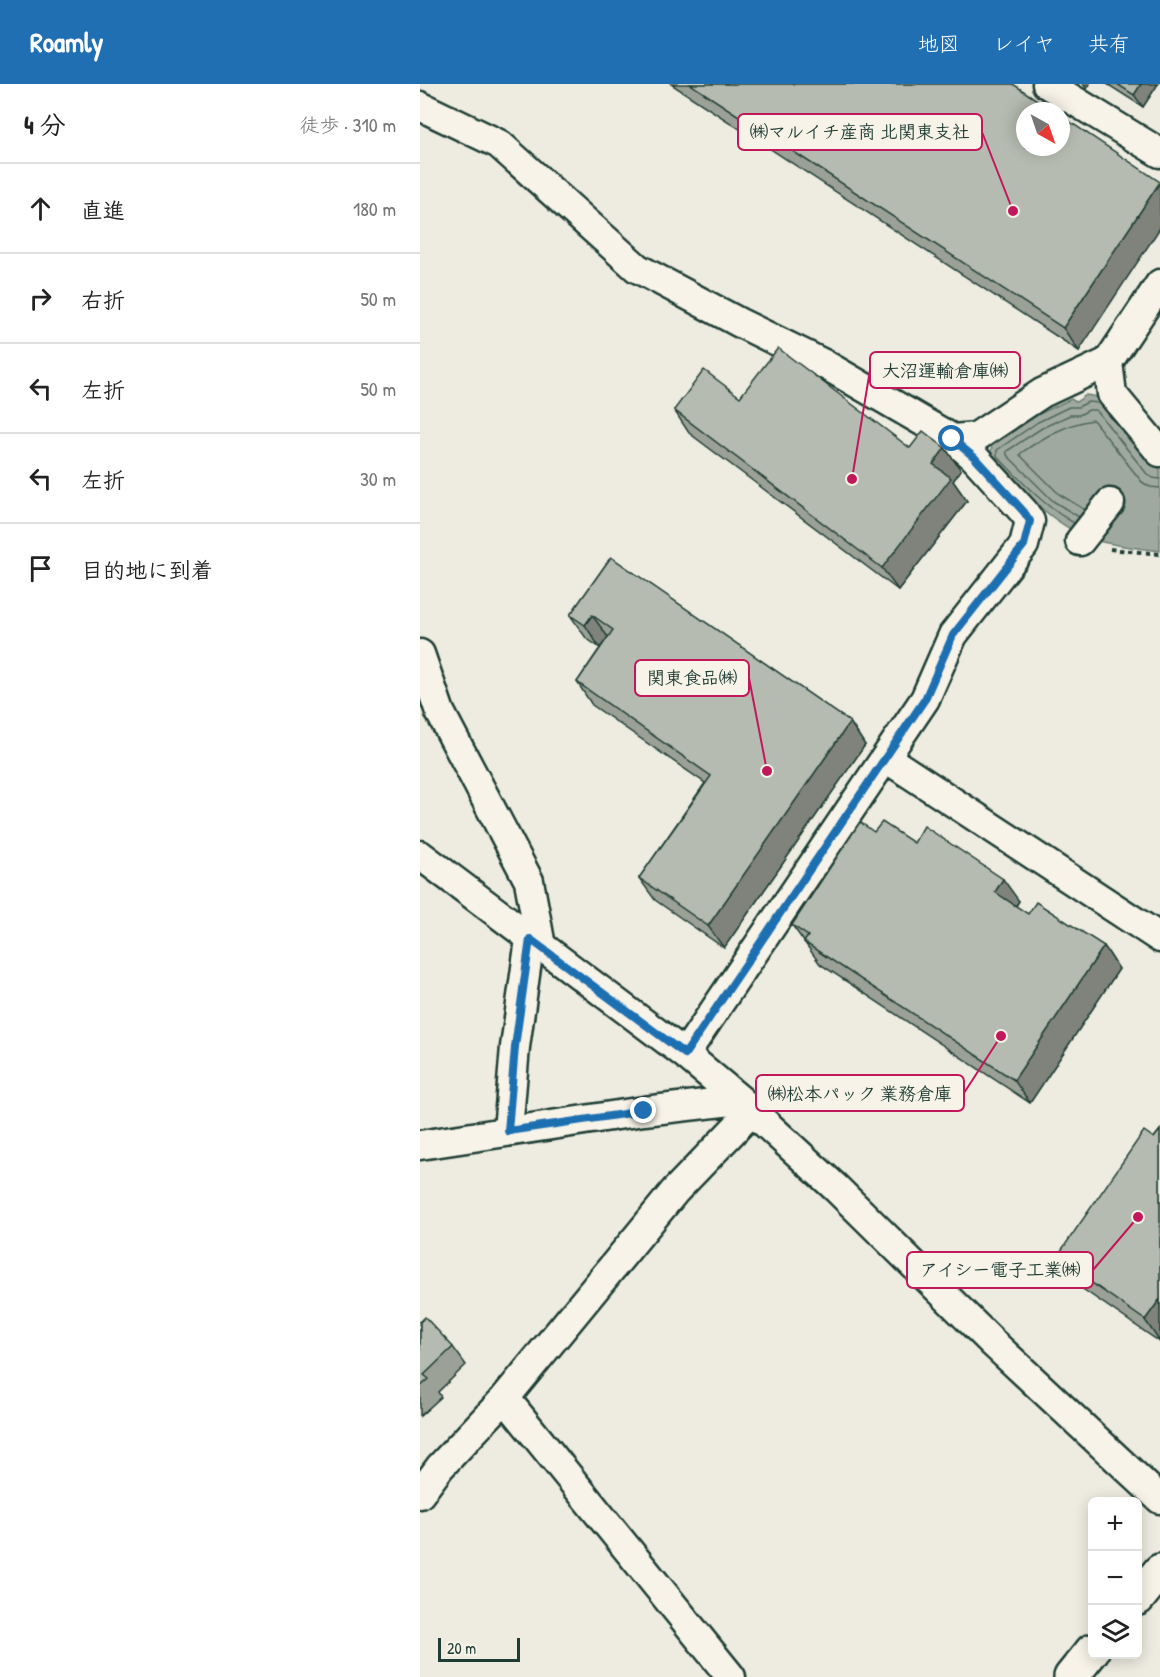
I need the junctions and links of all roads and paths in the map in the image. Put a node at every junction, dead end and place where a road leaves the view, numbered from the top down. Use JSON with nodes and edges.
{"nodes":[{"id":1,"x":1047,"y":84,"type":"edge"},
{"id":2,"x":420,"y":106,"type":"edge"},
{"id":3,"x":1160,"y":153,"type":"edge"},
{"id":4,"x":1160,"y":284,"type":"edge"},
{"id":5,"x":1108,"y":363,"type":"junction"},
{"id":6,"x":952,"y":439,"type":"junction"},
{"id":7,"x":1160,"y":452,"type":"edge"},
{"id":8,"x":1110,"y":503,"type":"dead end"},
{"id":9,"x":1080,"y":541,"type":"dead end"},
{"id":10,"x":420,"y":654,"type":"edge"},
{"id":11,"x":886,"y":758,"type":"junction"},
{"id":12,"x":420,"y":855,"type":"edge"},
{"id":13,"x":1160,"y":938,"type":"edge"},
{"id":14,"x":535,"y":942,"type":"junction"},
{"id":15,"x":685,"y":1054,"type":"junction"},
{"id":16,"x":746,"y":1106,"type":"junction"},
{"id":17,"x":508,"y":1131,"type":"junction"},
{"id":18,"x":420,"y":1145,"type":"edge"},
{"id":19,"x":505,"y":1398,"type":"junction"},
{"id":20,"x":420,"y":1494,"type":"edge"},
{"id":21,"x":1160,"y":1499,"type":"edge"},
{"id":22,"x":1160,"y":1571,"type":"edge"},
{"id":23,"x":1142,"y":1592,"type":"edge"},
{"id":24,"x":1088,"y":1656,"type":"edge"},
{"id":25,"x":731,"y":1677,"type":"edge"},
{"id":26,"x":1071,"y":1677,"type":"edge"}],
"edges":[{"from":1,"to":3,"type":"street"},
{"from":2,"to":6,"type":"street"},
{"from":4,"to":5,"type":"street"},
{"from":5,"to":6,"type":"street"},
{"from":5,"to":7,"type":"street"},
{"from":6,"to":11,"type":"street"},
{"from":8,"to":9,"type":"street"},
{"from":10,"to":14,"type":"street"},
{"from":11,"to":13,"type":"street"},
{"from":11,"to":15,"type":"street"},
{"from":12,"to":14,"type":"street"},
{"from":14,"to":15,"type":"street"},
{"from":14,"to":17,"type":"street"},
{"from":15,"to":16,"type":"street"},
{"from":16,"to":17,"type":"street"},
{"from":16,"to":19,"type":"street"},
{"from":16,"to":21,"type":"street"},
{"from":17,"to":18,"type":"street"},
{"from":19,"to":20,"type":"street"},
{"from":19,"to":25,"type":"street"},
{"from":22,"to":23,"type":"street"},
{"from":24,"to":26,"type":"street"}]}
